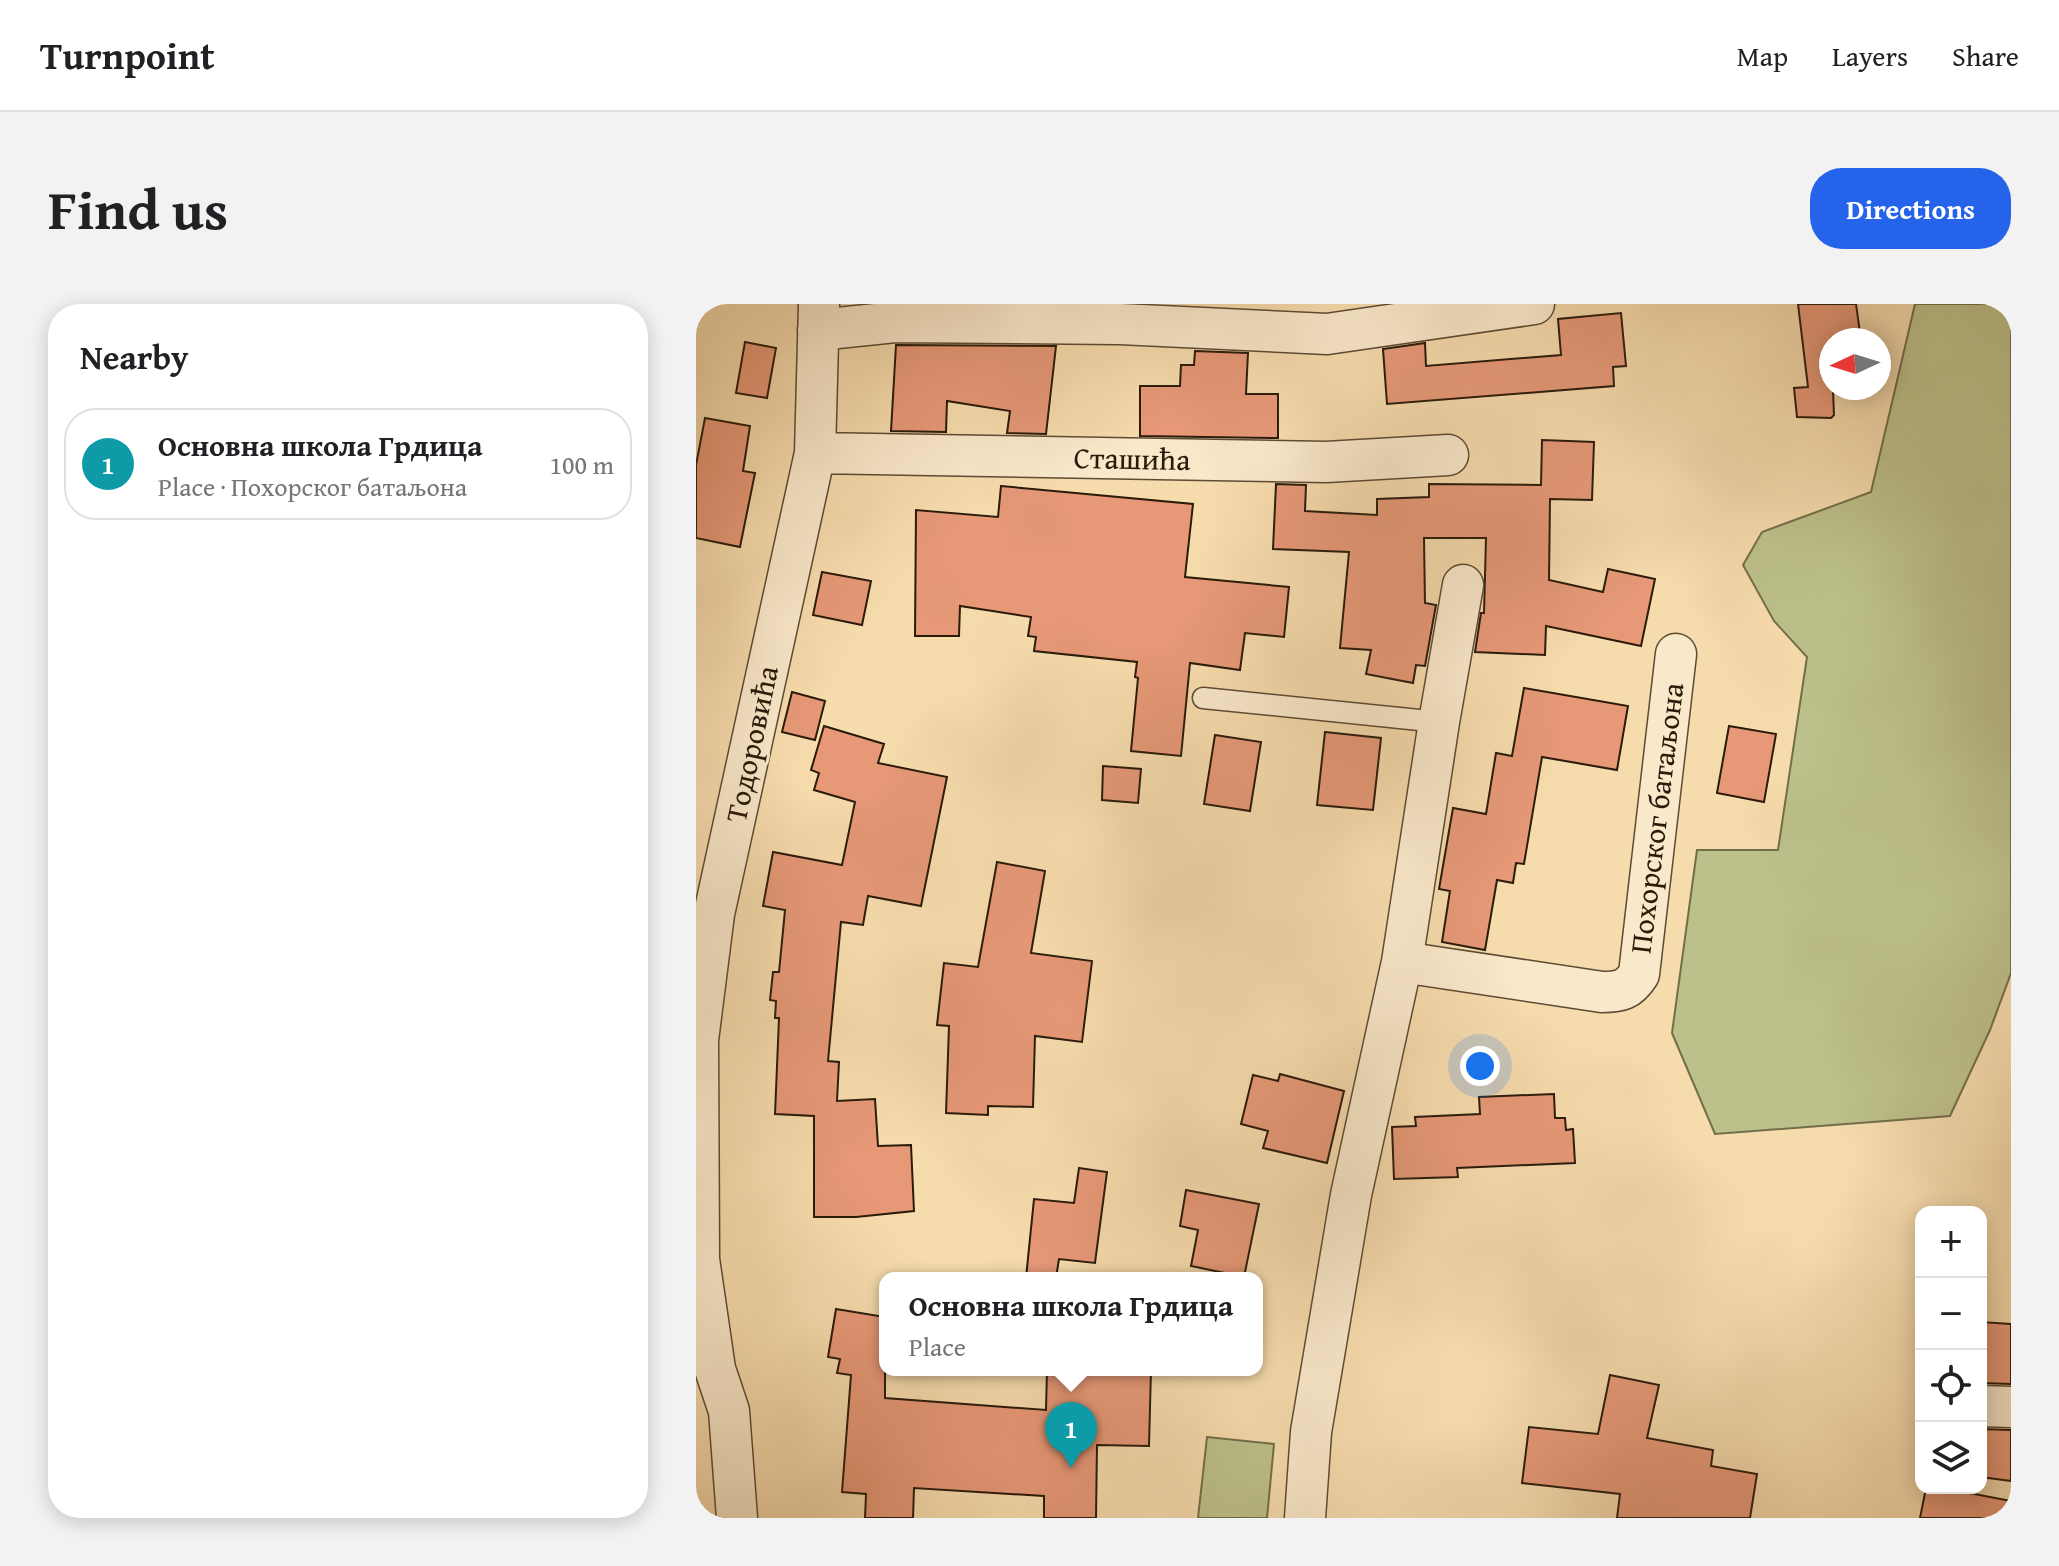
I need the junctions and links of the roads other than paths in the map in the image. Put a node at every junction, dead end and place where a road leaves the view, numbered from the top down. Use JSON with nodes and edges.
{"nodes":[{"id":1,"x":1534,"y":304,"type":"edge"},
{"id":2,"x":819,"y":317,"type":"edge"},
{"id":3,"x":815,"y":453,"type":"junction"},
{"id":4,"x":1448,"y":455,"type":"dead end"},
{"id":5,"x":1463,"y":585,"type":"dead end"},
{"id":6,"x":1676,"y":654,"type":"dead end"},
{"id":7,"x":1203,"y":698,"type":"dead end"},
{"id":8,"x":1439,"y":722,"type":"junction"},
{"id":9,"x":1402,"y":962,"type":"junction"},
{"id":10,"x":706,"y":1359,"type":"edge"},
{"id":11,"x":1987,"y":1406,"type":"edge"},
{"id":12,"x":2011,"y":1407,"type":"edge"},
{"id":13,"x":737,"y":1518,"type":"edge"},
{"id":14,"x":1305,"y":1518,"type":"edge"}],
"edges":[{"from":1,"to":2,"type":"street"},
{"from":2,"to":3,"type":"street","name":"Тодоровића"},
{"from":3,"to":4,"type":"street","name":"Сташића"},
{"from":3,"to":10,"type":"street","name":"Тодоровића"},
{"from":5,"to":8,"type":"street"},
{"from":6,"to":9,"type":"street","name":"Похорског батаљона"},
{"from":7,"to":8,"type":"lane"},
{"from":8,"to":9,"type":"street"},
{"from":9,"to":14,"type":"street"},
{"from":10,"to":13,"type":"street","name":"Тодоровића"},
{"from":11,"to":12,"type":"street"}]}
